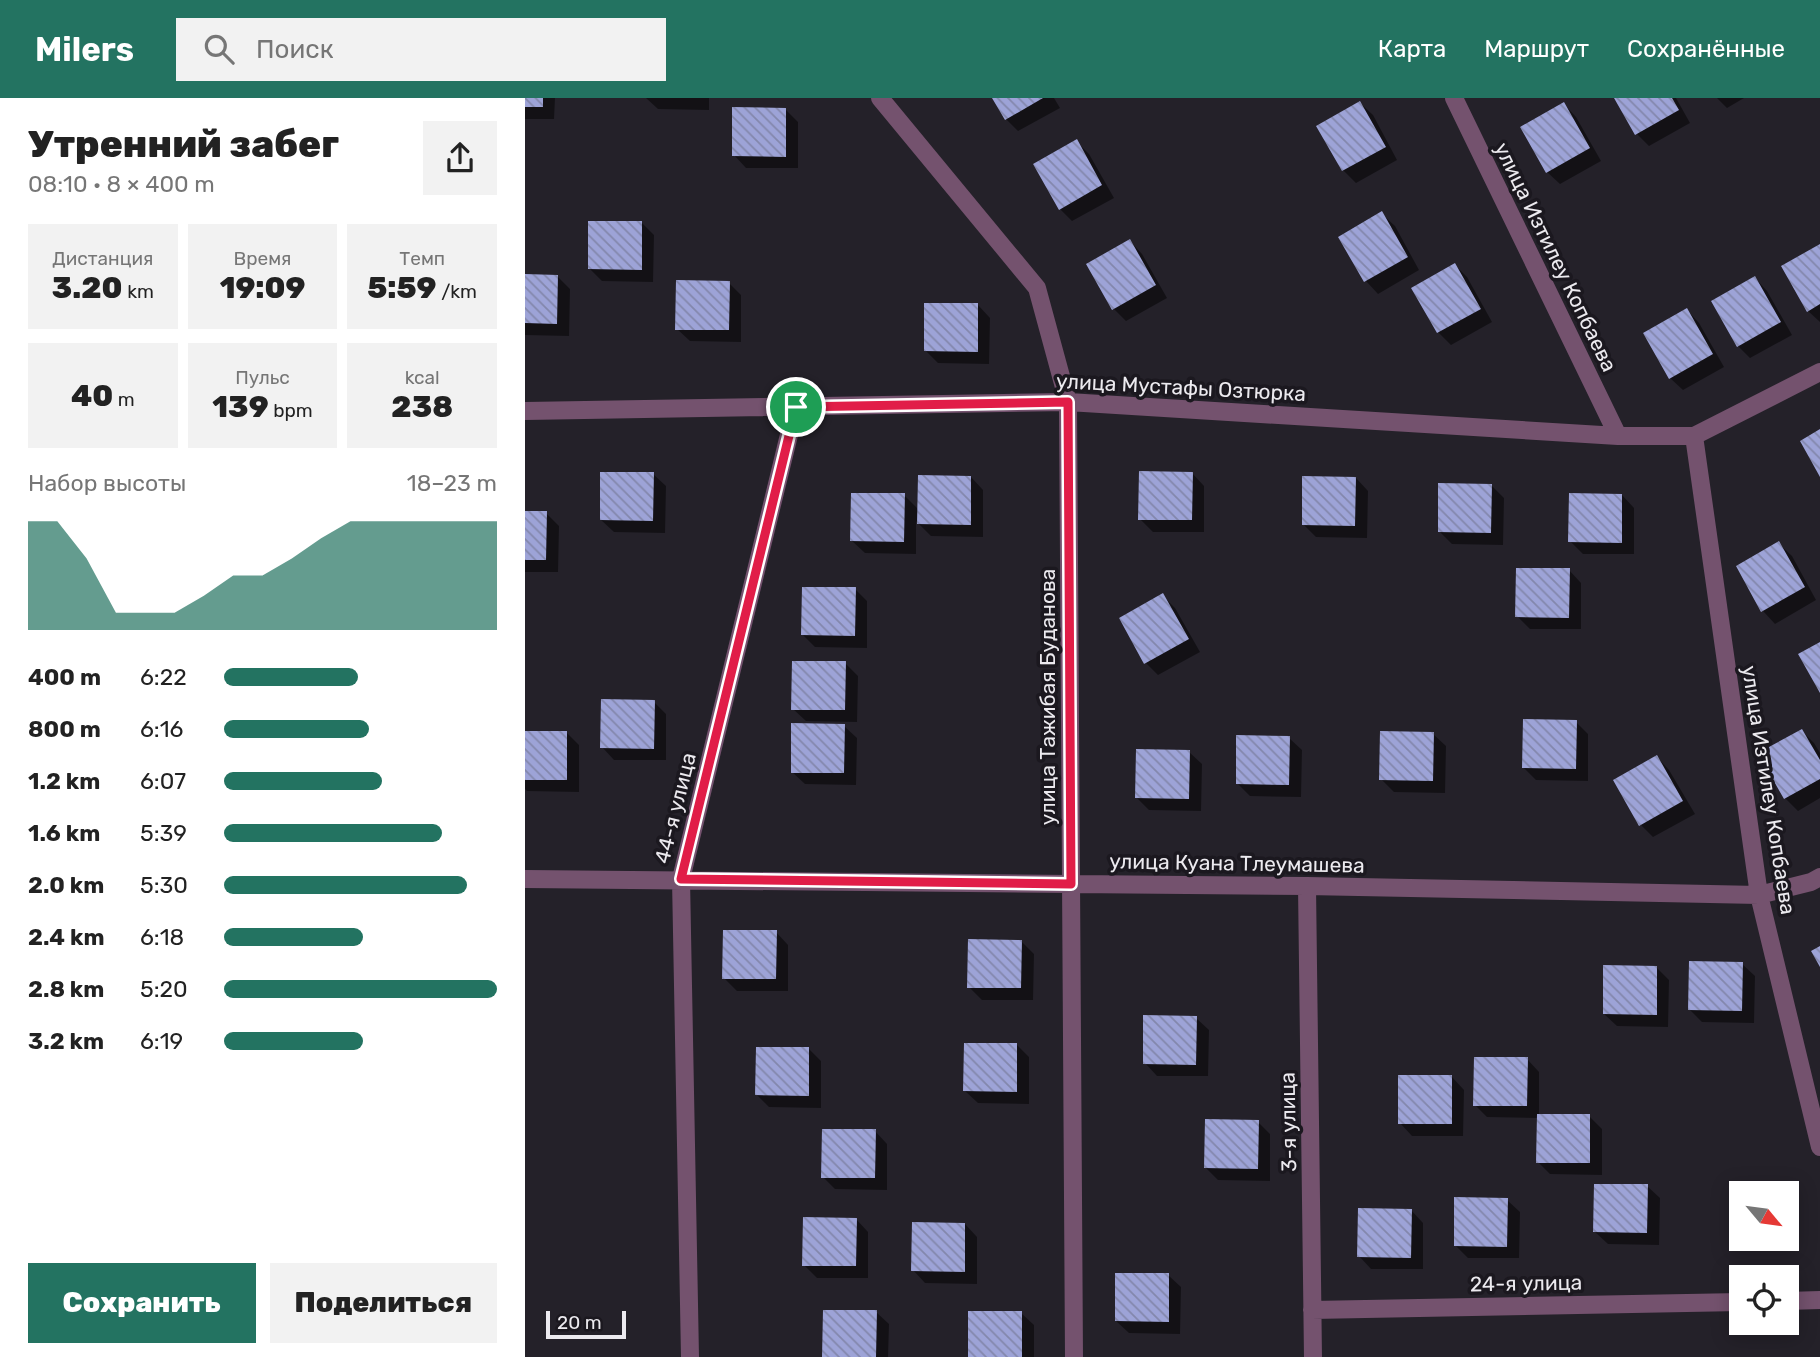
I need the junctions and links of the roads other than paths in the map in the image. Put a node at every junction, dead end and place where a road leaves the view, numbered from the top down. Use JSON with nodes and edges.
{"nodes":[{"id":1,"x":880,"y":98,"type":"edge"},
{"id":2,"x":1454,"y":98,"type":"edge"},
{"id":3,"x":1820,"y":372,"type":"edge"},
{"id":4,"x":1068,"y":402,"type":"junction"},
{"id":5,"x":796,"y":407,"type":"junction"},
{"id":6,"x":525,"y":411,"type":"edge"},
{"id":7,"x":1618,"y":436,"type":"junction"},
{"id":8,"x":1694,"y":436,"type":"junction"},
{"id":9,"x":1820,"y":877,"type":"edge"},
{"id":10,"x":525,"y":879,"type":"edge"},
{"id":11,"x":681,"y":879,"type":"junction"},
{"id":12,"x":1071,"y":884,"type":"junction"},
{"id":13,"x":1307,"y":886,"type":"junction"},
{"id":14,"x":1759,"y":895,"type":"junction"},
{"id":15,"x":1820,"y":1147,"type":"edge"},
{"id":16,"x":1820,"y":1300,"type":"edge"},
{"id":17,"x":1799,"y":1301,"type":"edge"},
{"id":18,"x":1729,"y":1302,"type":"edge"},
{"id":19,"x":1313,"y":1310,"type":"junction"},
{"id":20,"x":690,"y":1357,"type":"edge"},
{"id":21,"x":1074,"y":1357,"type":"edge"},
{"id":22,"x":1313,"y":1357,"type":"edge"}],
"edges":[{"from":1,"to":4,"type":"street","name":"улица Тажибая Буданова"},
{"from":2,"to":7,"type":"street","name":"улица Изтилеу Копбаева"},
{"from":3,"to":8,"type":"street","name":"улица Мустафы Озтюрка"},
{"from":4,"to":5,"type":"street","name":"улица Мустафы Озтюрка"},
{"from":4,"to":7,"type":"street","name":"улица Мустафы Озтюрка"},
{"from":4,"to":12,"type":"street","name":"улица Тажибая Буданова"},
{"from":5,"to":6,"type":"street","name":"улица Мустафы Озтюрка"},
{"from":5,"to":11,"type":"street","name":"44-я улица"},
{"from":7,"to":8,"type":"street","name":"улица Мустафы Озтюрка"},
{"from":8,"to":14,"type":"street","name":"улица Изтилеу Копбаева"},
{"from":9,"to":14,"type":"street","name":"улица Куана Тлеумашева"},
{"from":10,"to":11,"type":"street","name":"улица Куана Тлеумашева"},
{"from":11,"to":12,"type":"street","name":"улица Куана Тлеумашева"},
{"from":11,"to":20,"type":"street","name":"44-я улица"},
{"from":12,"to":13,"type":"street","name":"улица Куана Тлеумашева"},
{"from":12,"to":21,"type":"street","name":"улица Тажибая Буданова"},
{"from":13,"to":14,"type":"street","name":"улица Куана Тлеумашева"},
{"from":13,"to":19,"type":"street","name":"3-я улица"},
{"from":14,"to":15,"type":"street","name":"улица Изтилеу Копбаева"},
{"from":16,"to":17,"type":"street"},
{"from":18,"to":19,"type":"street","name":"24-я улица"},
{"from":19,"to":22,"type":"street","name":"3-я улица"}]}
